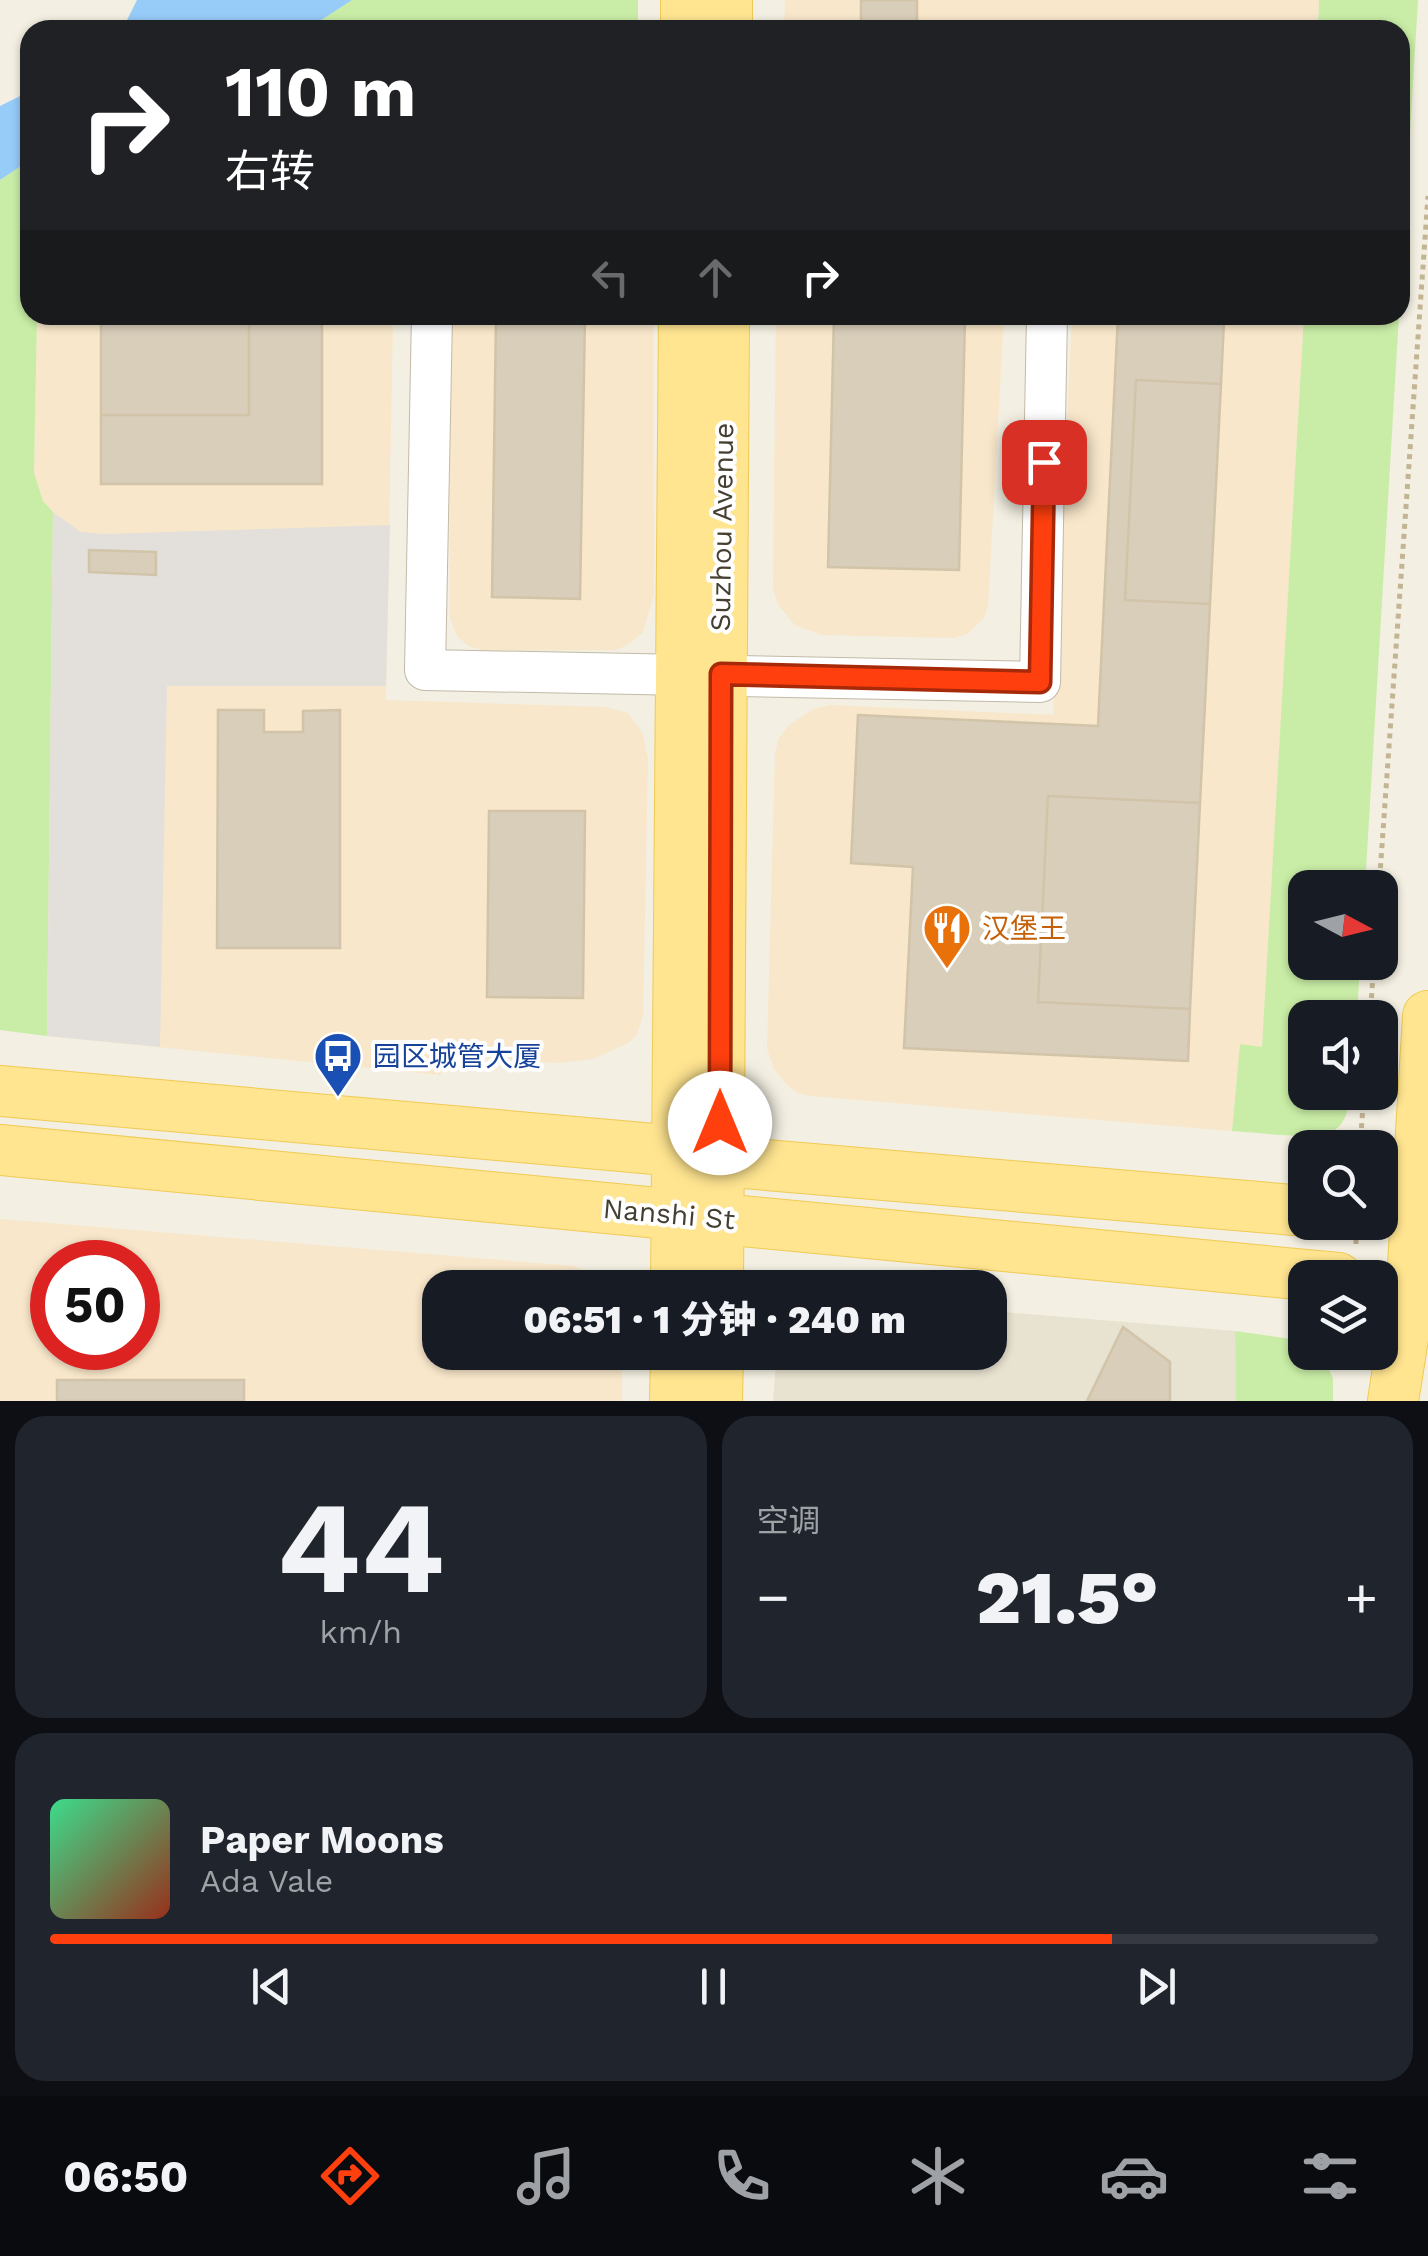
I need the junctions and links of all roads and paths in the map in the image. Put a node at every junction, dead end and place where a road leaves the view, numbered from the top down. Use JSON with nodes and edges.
{"nodes":[{"id":1,"x":1428,"y":196,"type":"edge"},
{"id":2,"x":432,"y":325,"type":"edge"},
{"id":3,"x":684,"y":325,"type":"edge"},
{"id":4,"x":723,"y":325,"type":"edge"},
{"id":5,"x":1048,"y":325,"type":"edge"},
{"id":6,"x":701,"y":674,"type":"junction"},
{"id":7,"x":1380,"y":870,"type":"edge"},
{"id":8,"x":1428,"y":1016,"type":"edge"},
{"id":9,"x":0,"y":1091,"type":"edge"},
{"id":10,"x":0,"y":1150,"type":"edge"},
{"id":11,"x":698,"y":1156,"type":"junction"},
{"id":12,"x":1288,"y":1209,"type":"edge"},
{"id":13,"x":1408,"y":1215,"type":"edge"},
{"id":14,"x":697,"y":1216,"type":"junction"},
{"id":15,"x":681,"y":1270,"type":"edge"},
{"id":16,"x":713,"y":1270,"type":"edge"},
{"id":17,"x":1288,"y":1273,"type":"edge"},
{"id":18,"x":1406,"y":1281,"type":"edge"},
{"id":19,"x":676,"y":1370,"type":"edge"},
{"id":20,"x":718,"y":1370,"type":"edge"},
{"id":21,"x":676,"y":1401,"type":"edge"},
{"id":22,"x":717,"y":1401,"type":"edge"},
{"id":23,"x":1392,"y":1401,"type":"edge"}],
"edges":[{"from":1,"to":7,"type":"path"},
{"from":2,"to":6,"type":"street"},
{"from":3,"to":6,"type":"main road","name":"Suzhou Avenue"},
{"from":4,"to":6,"type":"main road","name":"Suzhou Avenue"},
{"from":5,"to":6,"type":"street"},
{"from":6,"to":11,"type":"main road","name":"Suzhou Avenue"},
{"from":8,"to":13,"type":"main road"},
{"from":9,"to":11,"type":"main road","name":"Nanshi St"},
{"from":10,"to":14,"type":"main road","name":"Nanshi St"},
{"from":11,"to":12,"type":"main road","name":"Nanshi St"},
{"from":11,"to":14,"type":"main road","name":"Suzhou Avenue"},
{"from":13,"to":18,"type":"main road"},
{"from":14,"to":15,"type":"main road"},
{"from":14,"to":16,"type":"main road"},
{"from":14,"to":17,"type":"main road","name":"Nanshi St"},
{"from":18,"to":23,"type":"main road"},
{"from":19,"to":21,"type":"main road"},
{"from":20,"to":22,"type":"main road"}]}
